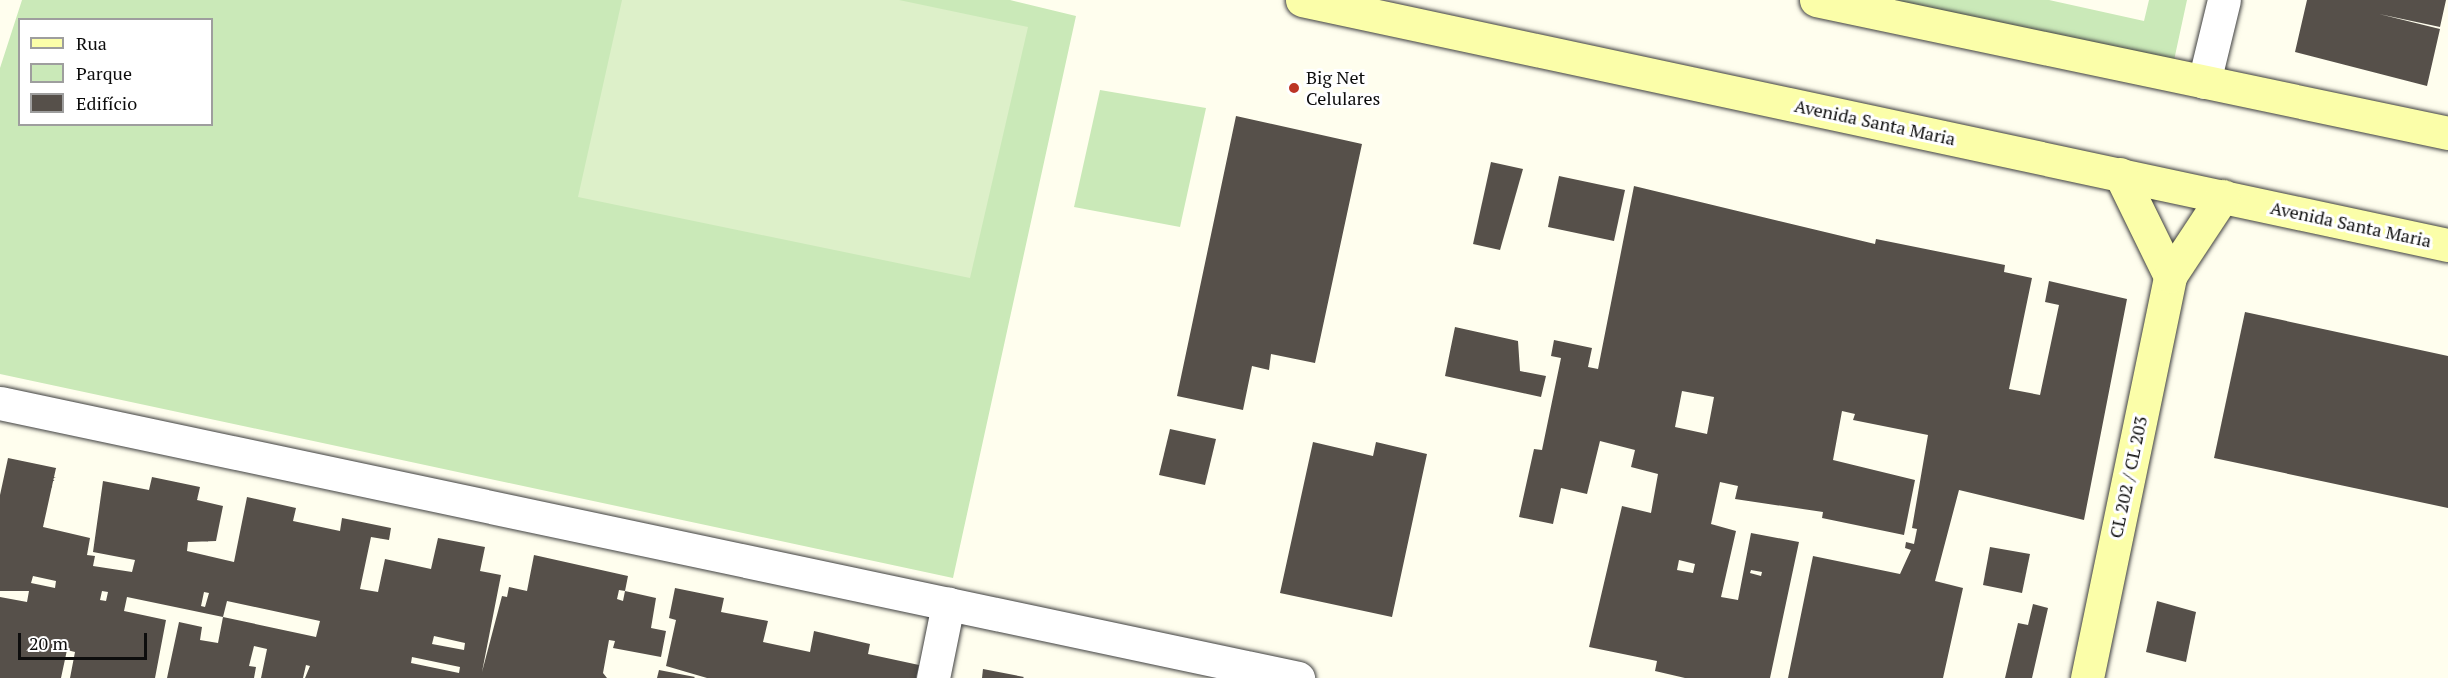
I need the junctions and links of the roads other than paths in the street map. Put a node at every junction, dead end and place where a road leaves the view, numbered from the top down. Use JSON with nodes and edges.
{"nodes":[{"id":1,"x":1302,"y":0,"type":"edge"},
{"id":2,"x":1816,"y":0,"type":"edge"},
{"id":3,"x":2224,"y":0,"type":"edge"},
{"id":4,"x":2204,"y":82,"type":"junction"},
{"id":5,"x":2448,"y":133,"type":"edge"},
{"id":6,"x":2120,"y":174,"type":"junction"},
{"id":7,"x":2223,"y":196,"type":"junction"},
{"id":8,"x":2448,"y":245,"type":"edge"},
{"id":9,"x":2170,"y":276,"type":"junction"},
{"id":10,"x":0,"y":403,"type":"edge"},
{"id":11,"x":948,"y":604,"type":"junction"},
{"id":12,"x":933,"y":678,"type":"edge"},
{"id":13,"x":1298,"y":678,"type":"edge"},
{"id":14,"x":2087,"y":678,"type":"edge"}],
"edges":[{"from":1,"to":6,"type":"main road","name":"Avenida Santa Maria"},
{"from":2,"to":4,"type":"main road"},
{"from":3,"to":4,"type":"street"},
{"from":4,"to":5,"type":"main road"},
{"from":6,"to":7,"type":"main road","name":"Avenida Santa Maria"},
{"from":6,"to":9,"type":"main road"},
{"from":7,"to":8,"type":"main road","name":"Avenida Santa Maria"},
{"from":7,"to":9,"type":"main road"},
{"from":9,"to":14,"type":"main road","name":"CL 202 / CL 203"},
{"from":10,"to":11,"type":"street"},
{"from":11,"to":12,"type":"street"},
{"from":11,"to":13,"type":"street"}]}
